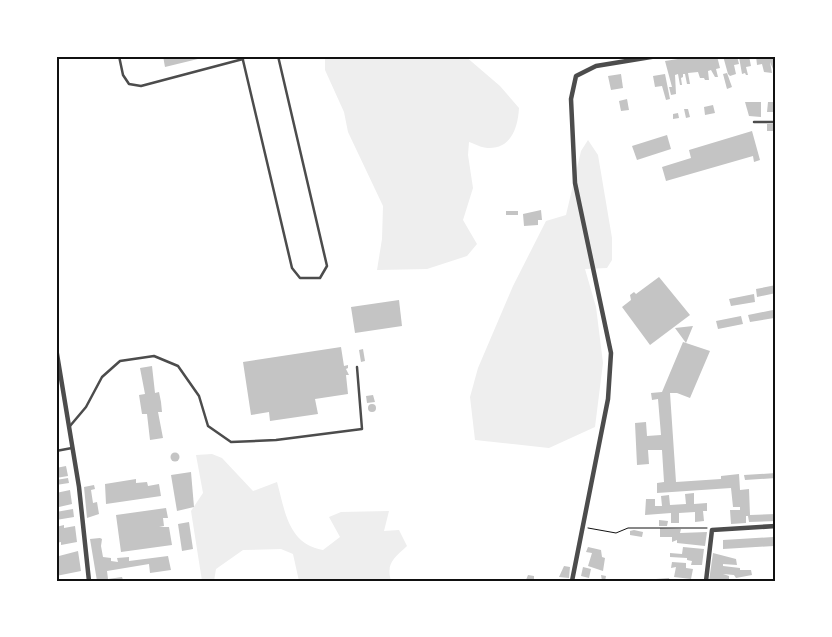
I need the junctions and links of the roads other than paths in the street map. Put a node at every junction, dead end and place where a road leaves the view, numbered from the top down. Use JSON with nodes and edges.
{"nodes":[{"id":1,"x":119,"y":56,"type":"edge"},
{"id":2,"x":278,"y":56,"type":"edge"},
{"id":3,"x":657,"y":56,"type":"edge"},
{"id":4,"x":242,"y":58,"type":"edge"},
{"id":5,"x":754,"y":122,"type":"dead end"},
{"id":6,"x":776,"y":122,"type":"edge"},
{"id":7,"x":56,"y":348,"type":"edge"},
{"id":8,"x":357,"y":367,"type":"dead end"},
{"id":9,"x":69,"y":427,"type":"junction"},
{"id":10,"x":72,"y":448,"type":"junction"},
{"id":11,"x":56,"y":451,"type":"edge"},
{"id":12,"x":776,"y":526,"type":"edge"},
{"id":13,"x":89,"y":580,"type":"edge"},
{"id":14,"x":81,"y":581,"type":"edge"},
{"id":15,"x":572,"y":581,"type":"edge"},
{"id":16,"x":706,"y":581,"type":"edge"}],
"edges":[{"from":1,"to":4,"type":"lane"},
{"from":2,"to":4,"type":"lane"},
{"from":3,"to":15,"type":"street"},
{"from":5,"to":6,"type":"lane"},
{"from":7,"to":9,"type":"street"},
{"from":8,"to":9,"type":"lane"},
{"from":9,"to":10,"type":"street"},
{"from":10,"to":11,"type":"lane"},
{"from":10,"to":13,"type":"street"},
{"from":12,"to":16,"type":"street"},
{"from":13,"to":14,"type":"lane"}]}
